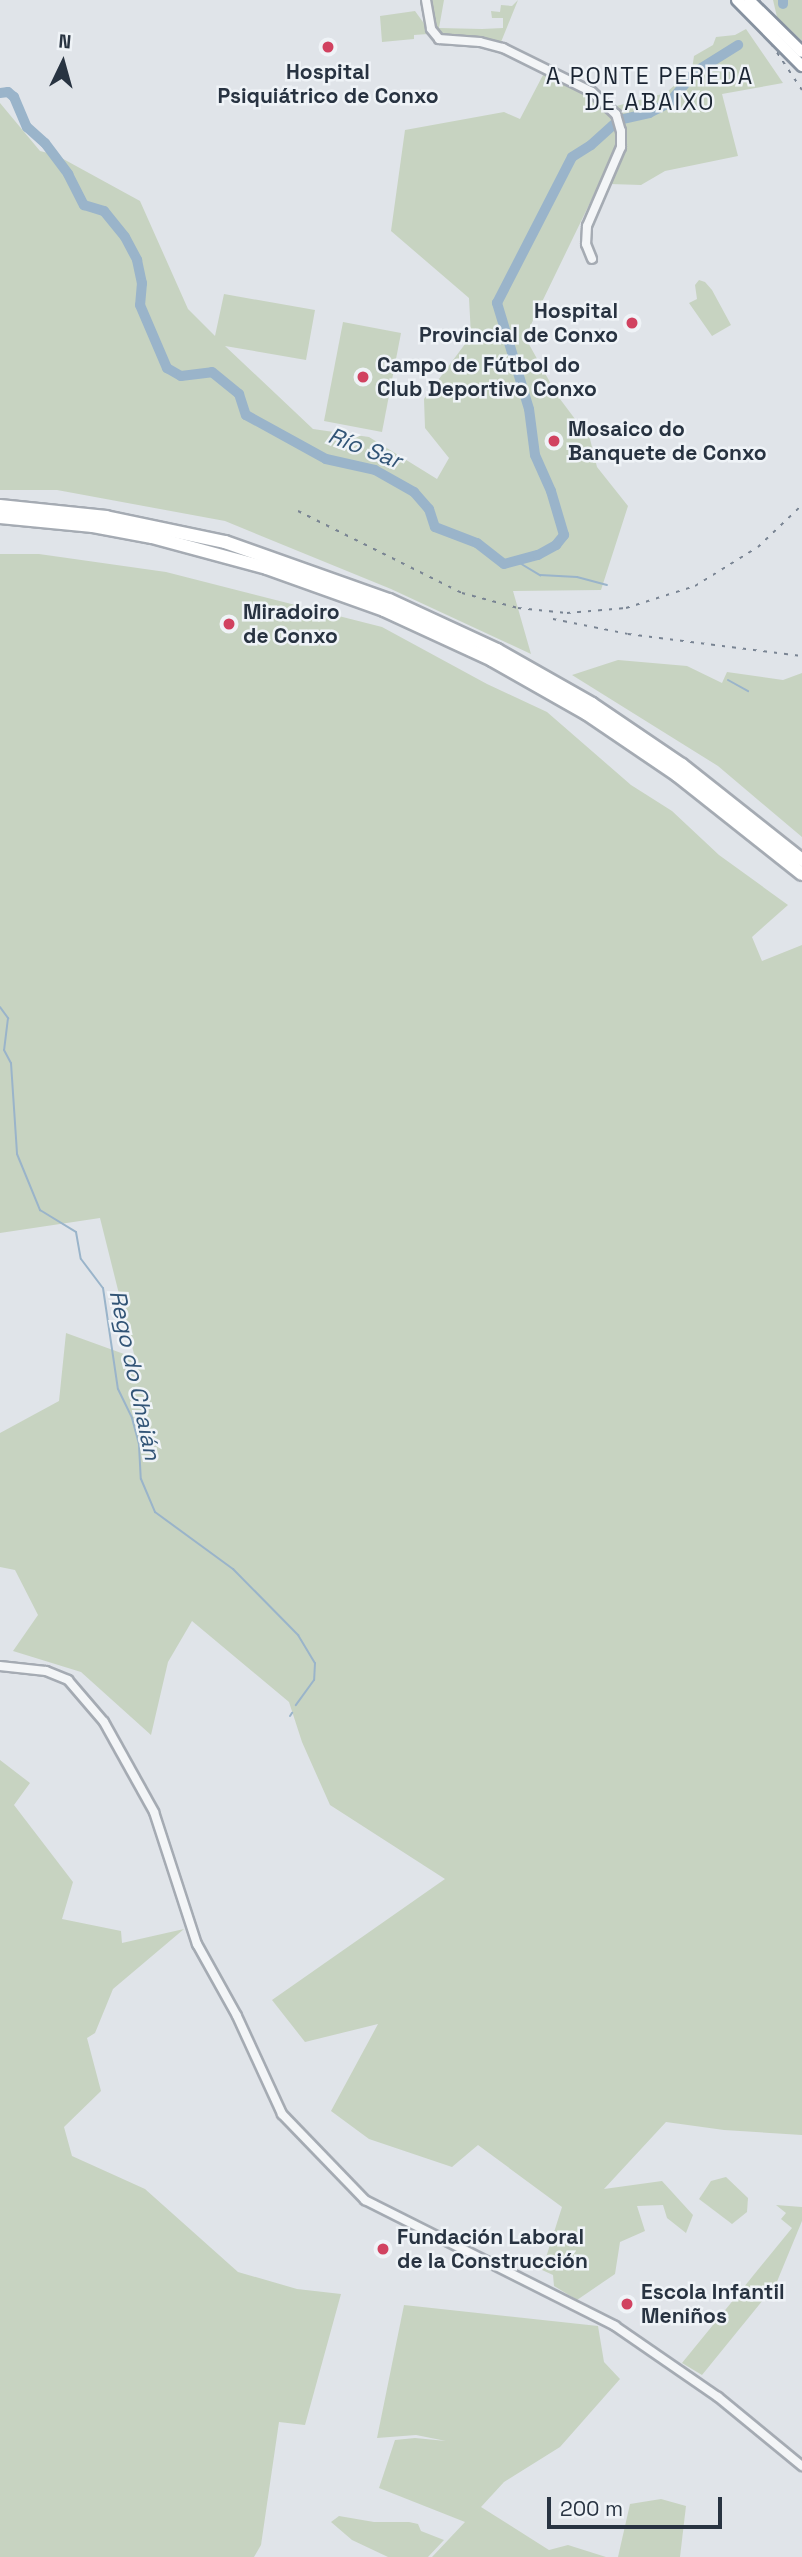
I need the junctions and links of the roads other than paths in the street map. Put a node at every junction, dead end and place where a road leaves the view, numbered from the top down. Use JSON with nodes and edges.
{"nodes":[{"id":1,"x":426,"y":0,"type":"edge"},
{"id":2,"x":737,"y":0,"type":"edge"},
{"id":3,"x":749,"y":0,"type":"edge"},
{"id":4,"x":802,"y":52,"type":"edge"},
{"id":5,"x":802,"y":66,"type":"edge"},
{"id":6,"x":592,"y":259,"type":"dead end"},
{"id":7,"x":0,"y":506,"type":"edge"},
{"id":8,"x":0,"y":517,"type":"edge"},
{"id":9,"x":802,"y":860,"type":"edge"},
{"id":10,"x":802,"y":874,"type":"edge"},
{"id":11,"x":0,"y":1666,"type":"edge"},
{"id":12,"x":802,"y":2466,"type":"edge"}],
"edges":[{"from":1,"to":6,"type":"street"},
{"from":2,"to":5,"type":"highway","bridge":true},
{"from":3,"to":4,"type":"highway","bridge":true},
{"from":7,"to":9,"type":"highway"},
{"from":8,"to":10,"type":"highway"},
{"from":11,"to":12,"type":"street"}]}
